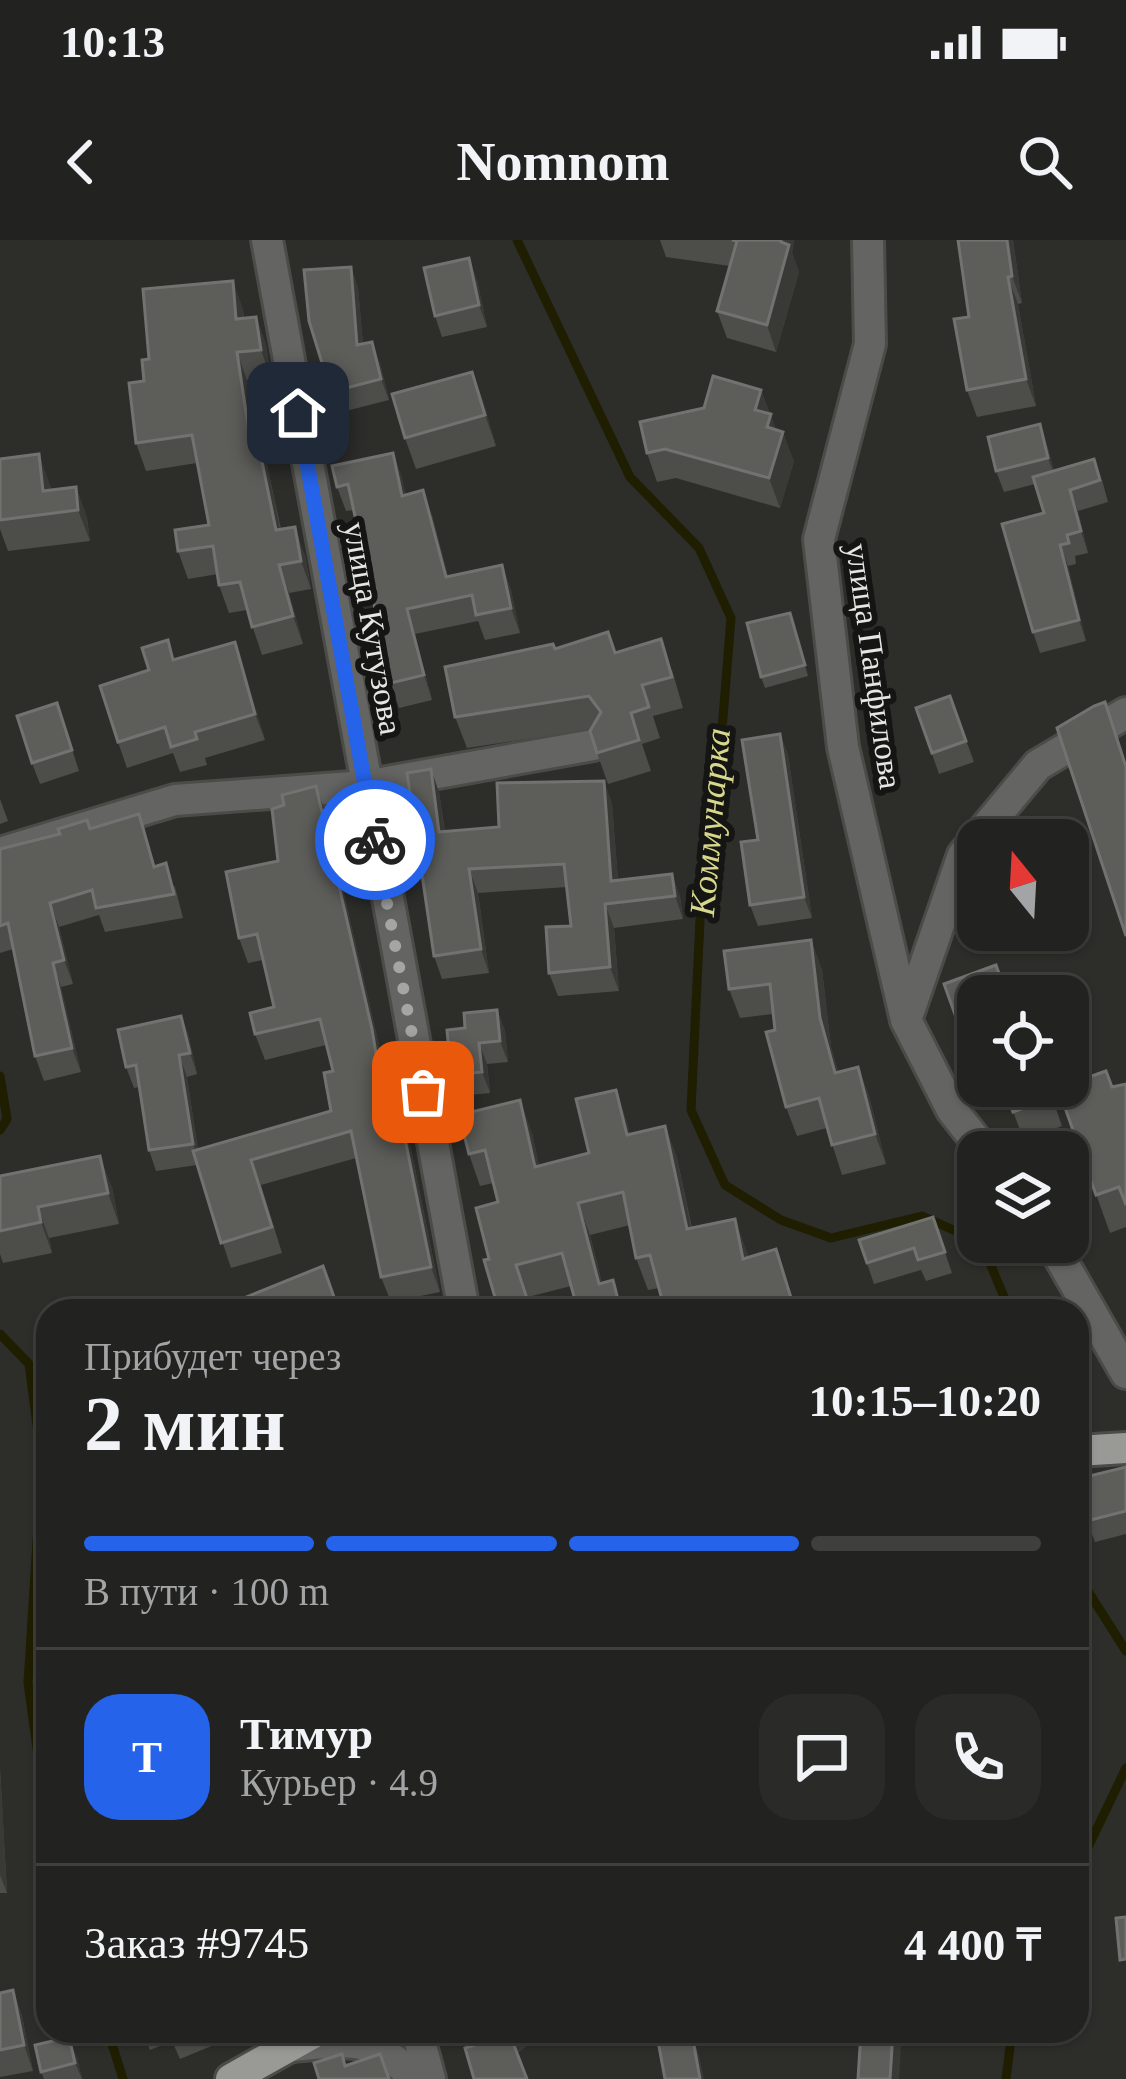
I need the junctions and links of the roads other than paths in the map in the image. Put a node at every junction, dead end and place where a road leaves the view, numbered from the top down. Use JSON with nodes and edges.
{"nodes":[{"id":1,"x":267,"y":240,"type":"edge"},
{"id":2,"x":868,"y":240,"type":"edge"},
{"id":3,"x":1126,"y":713,"type":"edge"},
{"id":4,"x":593,"y":745,"type":"edge"},
{"id":5,"x":365,"y":786,"type":"junction"},
{"id":6,"x":0,"y":853,"type":"edge"},
{"id":7,"x":906,"y":1020,"type":"junction"},
{"id":8,"x":968,"y":1131,"type":"edge"},
{"id":9,"x":1063,"y":1263,"type":"edge"},
{"id":10,"x":462,"y":1299,"type":"edge"},
{"id":11,"x":1084,"y":1299,"type":"edge"},
{"id":12,"x":1089,"y":1308,"type":"edge"},
{"id":13,"x":1126,"y":1373,"type":"edge"},
{"id":14,"x":1126,"y":1448,"type":"edge"},
{"id":15,"x":1089,"y":1450,"type":"edge"},
{"id":16,"x":298,"y":2043,"type":"edge"},
{"id":17,"x":360,"y":2043,"type":"edge"},
{"id":18,"x":420,"y":2043,"type":"edge"},
{"id":19,"x":231,"y":2079,"type":"edge"},
{"id":20,"x":415,"y":2079,"type":"edge"},
{"id":21,"x":430,"y":2079,"type":"edge"}],
"edges":[{"from":1,"to":5,"type":"street","name":"улица Кутузова"},
{"from":2,"to":7,"type":"street","name":"улица Панфилова"},
{"from":3,"to":7,"type":"street"},
{"from":4,"to":5,"type":"street"},
{"from":5,"to":6,"type":"street"},
{"from":5,"to":10,"type":"street","name":"улица Кутузова"},
{"from":7,"to":8,"type":"street","name":"улица Панфилова"},
{"from":9,"to":11,"type":"street"},
{"from":12,"to":13,"type":"street"},
{"from":14,"to":15,"type":"main road"},
{"from":16,"to":19,"type":"main road"},
{"from":17,"to":20,"type":"street"},
{"from":18,"to":21,"type":"street"}]}
